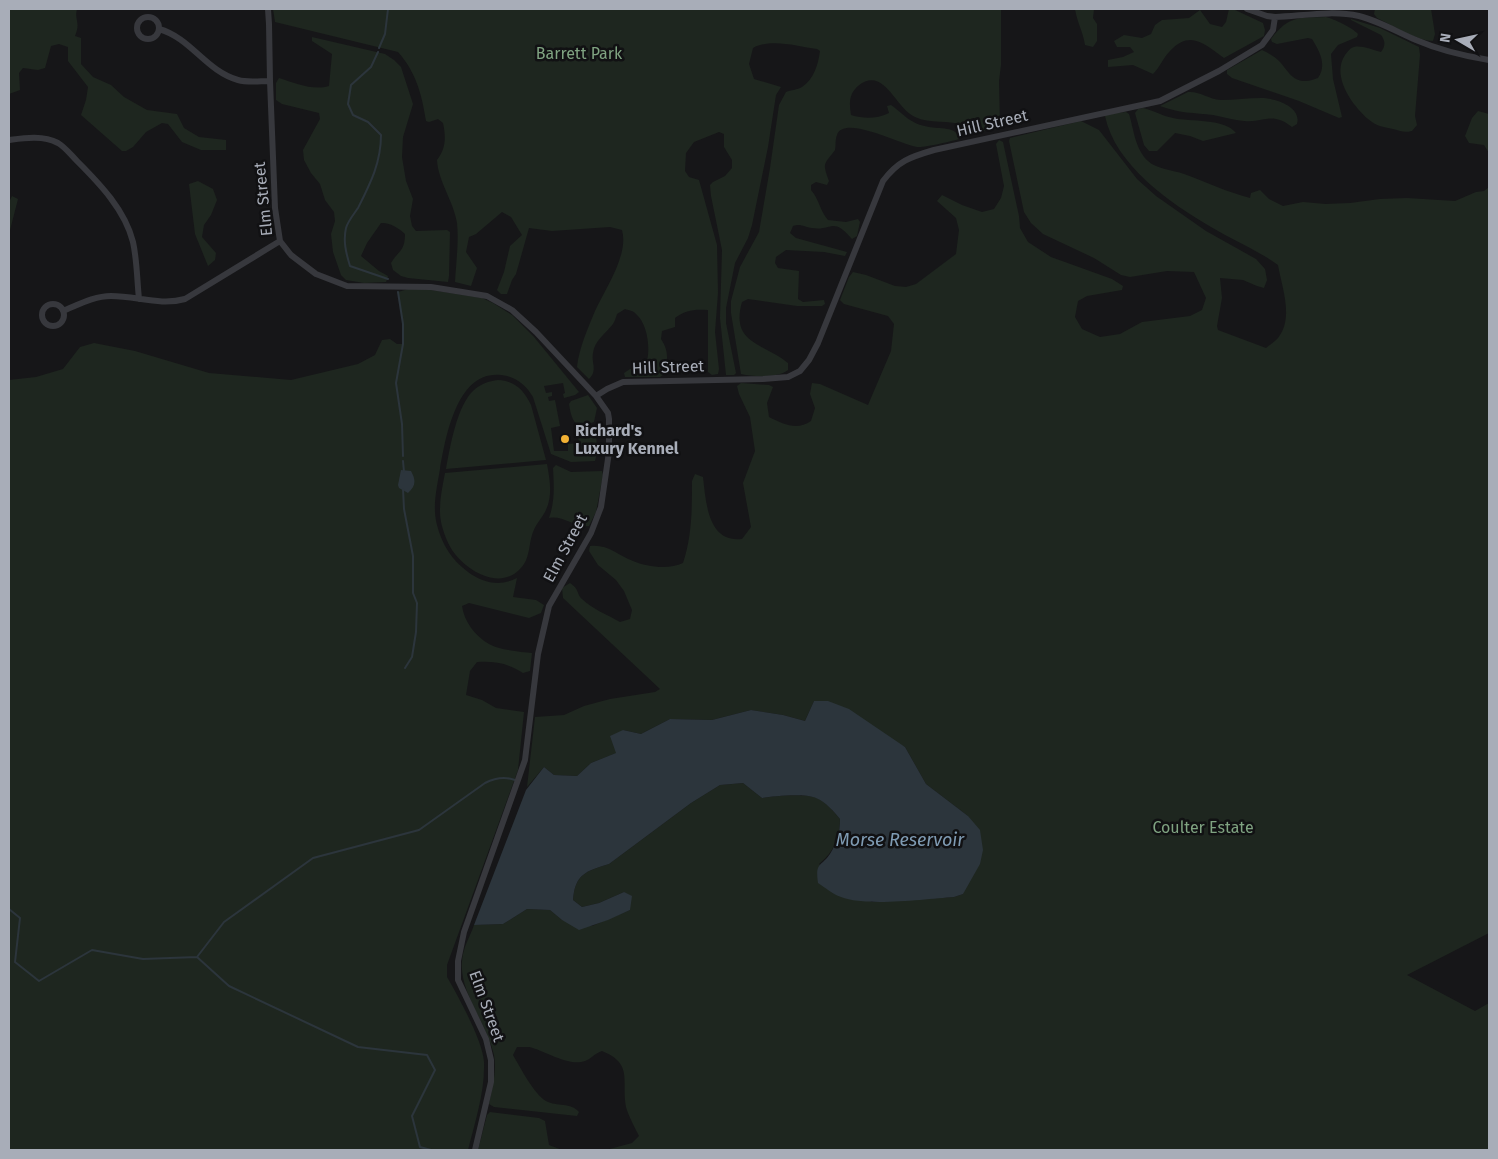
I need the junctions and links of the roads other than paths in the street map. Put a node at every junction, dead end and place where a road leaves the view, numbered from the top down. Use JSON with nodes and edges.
{"nodes":[{"id":1,"x":268,"y":9,"type":"edge"},
{"id":2,"x":1247,"y":9,"type":"edge"},
{"id":3,"x":1275,"y":16,"type":"junction"},
{"id":4,"x":159,"y":29,"type":"dead end"},
{"id":5,"x":1489,"y":60,"type":"edge"},
{"id":6,"x":270,"y":81,"type":"junction"},
{"id":7,"x":9,"y":140,"type":"edge"},
{"id":8,"x":280,"y":241,"type":"junction"},
{"id":9,"x":139,"y":299,"type":"junction"},
{"id":10,"x":63,"y":311,"type":"dead end"},
{"id":11,"x":596,"y":396,"type":"junction"},
{"id":12,"x":475,"y":1150,"type":"edge"}],
"edges":[{"from":1,"to":6,"type":"street","name":"Elm Street"},
{"from":2,"to":3,"type":"street"},
{"from":3,"to":5,"type":"street"},
{"from":3,"to":11,"type":"street","name":"Hill Street"},
{"from":4,"to":6,"type":"street"},
{"from":6,"to":8,"type":"street","name":"Elm Street"},
{"from":7,"to":9,"type":"street"},
{"from":8,"to":9,"type":"street"},
{"from":8,"to":11,"type":"street","name":"Elm Street"},
{"from":9,"to":10,"type":"street"},
{"from":11,"to":12,"type":"street","name":"Elm Street"}]}
